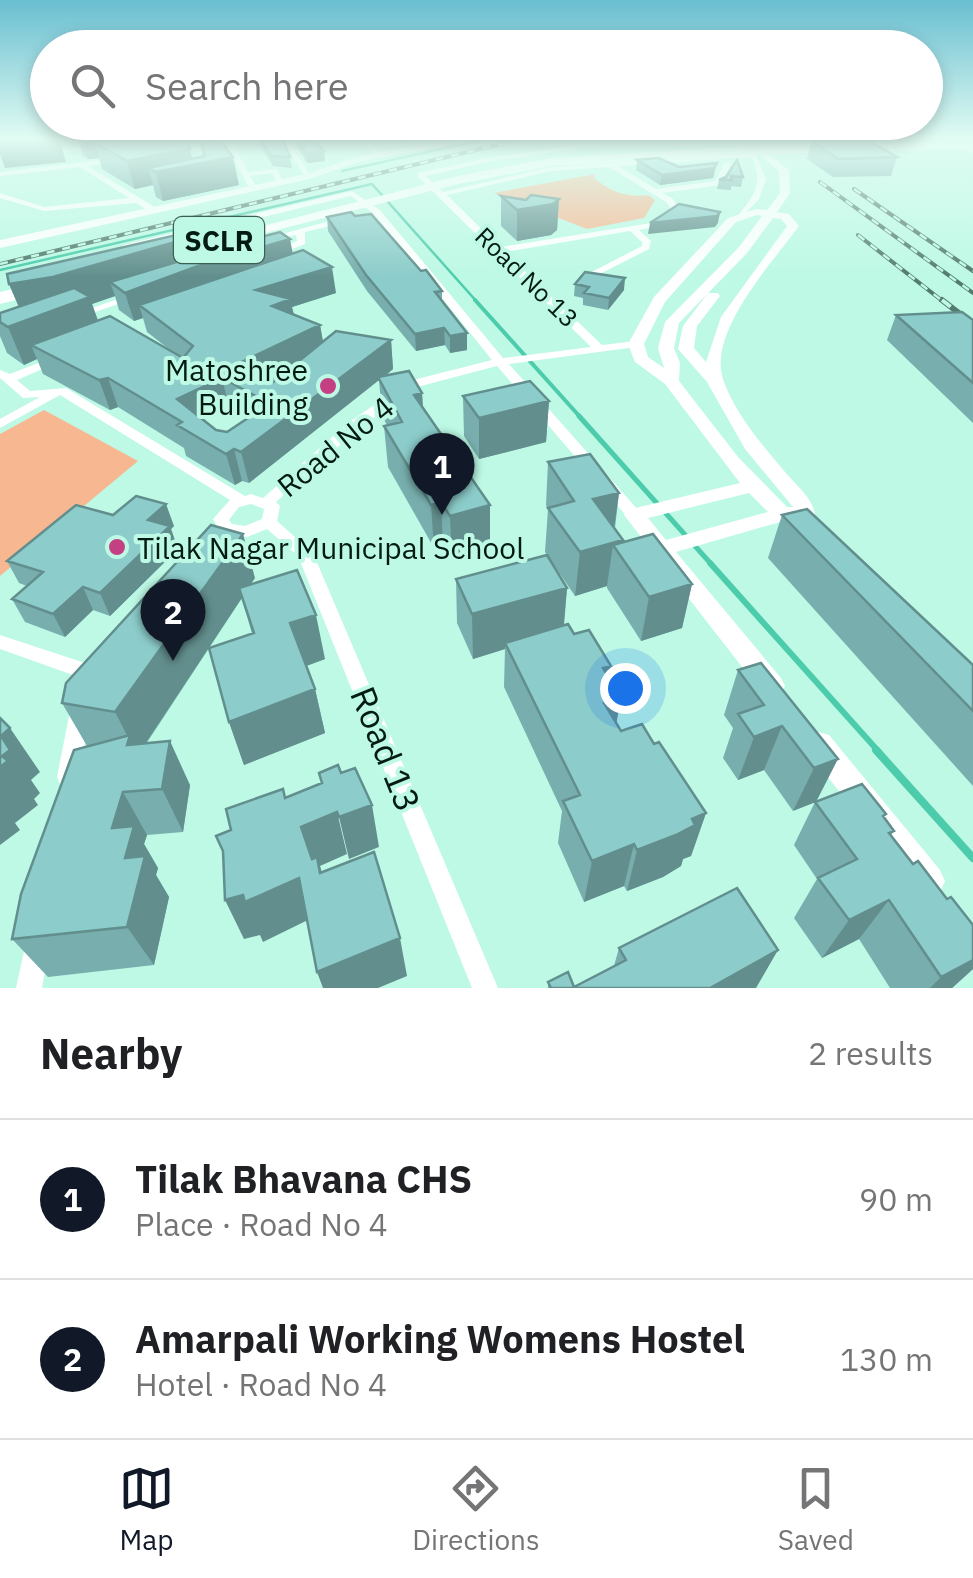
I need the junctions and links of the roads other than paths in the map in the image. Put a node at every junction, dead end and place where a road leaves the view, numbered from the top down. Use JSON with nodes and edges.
{"nodes":[{"id":1,"x":110,"y":184,"type":"edge"},
{"id":2,"x":253,"y":184,"type":"edge"},
{"id":3,"x":267,"y":184,"type":"edge"},
{"id":4,"x":425,"y":184,"type":"edge"},
{"id":5,"x":430,"y":184,"type":"edge"},
{"id":6,"x":441,"y":184,"type":"edge"},
{"id":7,"x":459,"y":184,"type":"edge"},
{"id":8,"x":486,"y":184,"type":"edge"},
{"id":9,"x":644,"y":184,"type":"edge"},
{"id":10,"x":709,"y":184,"type":"edge"},
{"id":11,"x":763,"y":184,"type":"edge"},
{"id":12,"x":794,"y":184,"type":"edge"},
{"id":13,"x":253,"y":188,"type":"junction"},
{"id":14,"x":656,"y":191,"type":"junction"},
{"id":15,"x":130,"y":194,"type":"junction"},
{"id":16,"x":443,"y":194,"type":"junction"},
{"id":17,"x":0,"y":195,"type":"edge"},
{"id":18,"x":101,"y":196,"type":"dead end"},
{"id":19,"x":153,"y":210,"type":"junction"},
{"id":20,"x":323,"y":212,"type":"junction"},
{"id":21,"x":377,"y":212,"type":"junction"},
{"id":22,"x":743,"y":214,"type":"junction"},
{"id":23,"x":632,"y":229,"type":"junction"},
{"id":24,"x":300,"y":231,"type":"junction"},
{"id":25,"x":0,"y":244,"type":"edge"},
{"id":26,"x":120,"y":248,"type":"edge"},
{"id":27,"x":500,"y":250,"type":"junction"},
{"id":28,"x":742,"y":256,"type":"junction"},
{"id":29,"x":259,"y":258,"type":"edge"},
{"id":30,"x":107,"y":262,"type":"edge"},
{"id":31,"x":143,"y":268,"type":"joint"},
{"id":32,"x":583,"y":279,"type":"edge"},
{"id":33,"x":0,"y":284,"type":"edge"},
{"id":34,"x":146,"y":293,"type":"edge"},
{"id":35,"x":0,"y":298,"type":"edge"},
{"id":36,"x":92,"y":310,"type":"junction"},
{"id":37,"x":108,"y":321,"type":"edge"},
{"id":38,"x":58,"y":322,"type":"edge"},
{"id":39,"x":636,"y":344,"type":"junction"},
{"id":40,"x":600,"y":348,"type":"junction"},
{"id":41,"x":62,"y":356,"type":"edge"},
{"id":42,"x":504,"y":362,"type":"junction"},
{"id":43,"x":4,"y":376,"type":"edge"},
{"id":44,"x":714,"y":380,"type":"junction"},
{"id":45,"x":670,"y":381,"type":"junction"},
{"id":46,"x":62,"y":391,"type":"junction"},
{"id":47,"x":0,"y":424,"type":"edge"},
{"id":48,"x":754,"y":486,"type":"junction"},
{"id":49,"x":242,"y":501,"type":"junction"},
{"id":50,"x":656,"y":510,"type":"junction"},
{"id":51,"x":268,"y":512,"type":"junction"},
{"id":52,"x":782,"y":516,"type":"junction"},
{"id":53,"x":682,"y":542,"type":"junction"},
{"id":54,"x":0,"y":642,"type":"edge"},
{"id":55,"x":63,"y":802,"type":"edge"},
{"id":56,"x":948,"y":905,"type":"edge"},
{"id":57,"x":42,"y":914,"type":"edge"},
{"id":58,"x":29,"y":988,"type":"edge"},
{"id":59,"x":485,"y":988,"type":"edge"}],
"edges":[{"from":1,"to":15,"type":"street"},
{"from":2,"to":13,"type":"street"},
{"from":3,"to":13,"type":"street"},
{"from":4,"to":20,"type":"highway"},
{"from":5,"to":16,"type":"street"},
{"from":6,"to":20,"type":"highway","number":"SCLR"},
{"from":7,"to":20,"type":"highway"},
{"from":8,"to":16,"type":"street"},
{"from":9,"to":14,"type":"street"},
{"from":10,"to":14,"type":"street"},
{"from":11,"to":22,"type":"street"},
{"from":12,"to":28,"type":"street"},
{"from":13,"to":19,"type":"street"},
{"from":14,"to":23,"type":"street"},
{"from":15,"to":17,"type":"street"},
{"from":15,"to":18,"type":"street"},
{"from":15,"to":19,"type":"street"},
{"from":16,"to":27,"type":"street","name":"Road No 13"},
{"from":19,"to":25,"type":"street"},
{"from":20,"to":30,"type":"highway","number":"SCLR"},
{"from":20,"to":31,"type":"highway"},
{"from":21,"to":24,"type":"street"},
{"from":21,"to":26,"type":"street"},
{"from":21,"to":42,"type":"street"},
{"from":22,"to":39,"type":"street"},
{"from":22,"to":44,"type":"street"},
{"from":23,"to":27,"type":"street"},
{"from":23,"to":32,"type":"street"},
{"from":24,"to":29,"type":"street"},
{"from":24,"to":31,"type":"street"},
{"from":27,"to":40,"type":"street","name":"Road No 13"},
{"from":28,"to":44,"type":"street"},
{"from":28,"to":45,"type":"street"},
{"from":33,"to":35,"type":"highway"},
{"from":34,"to":36,"type":"street"},
{"from":36,"to":37,"type":"street"},
{"from":36,"to":38,"type":"street"},
{"from":39,"to":40,"type":"street","name":"Road No 4"},
{"from":39,"to":45,"type":"street"},
{"from":40,"to":42,"type":"street","name":"Road No 4"},
{"from":41,"to":43,"type":"street"},
{"from":42,"to":50,"type":"street"},
{"from":42,"to":51,"type":"street","name":"Road No 4"},
{"from":43,"to":46,"type":"street"},
{"from":44,"to":52,"type":"street"},
{"from":45,"to":48,"type":"street"},
{"from":46,"to":47,"type":"street"},
{"from":46,"to":49,"type":"street"},
{"from":48,"to":50,"type":"street"},
{"from":48,"to":52,"type":"street"},
{"from":49,"to":51,"type":"street"},
{"from":49,"to":51,"type":"street"},
{"from":50,"to":53,"type":"street"},
{"from":51,"to":59,"type":"street","name":"Road 13"},
{"from":52,"to":53,"type":"street"},
{"from":53,"to":56,"type":"street"},
{"from":54,"to":55,"type":"street"},
{"from":57,"to":58,"type":"street"}]}
